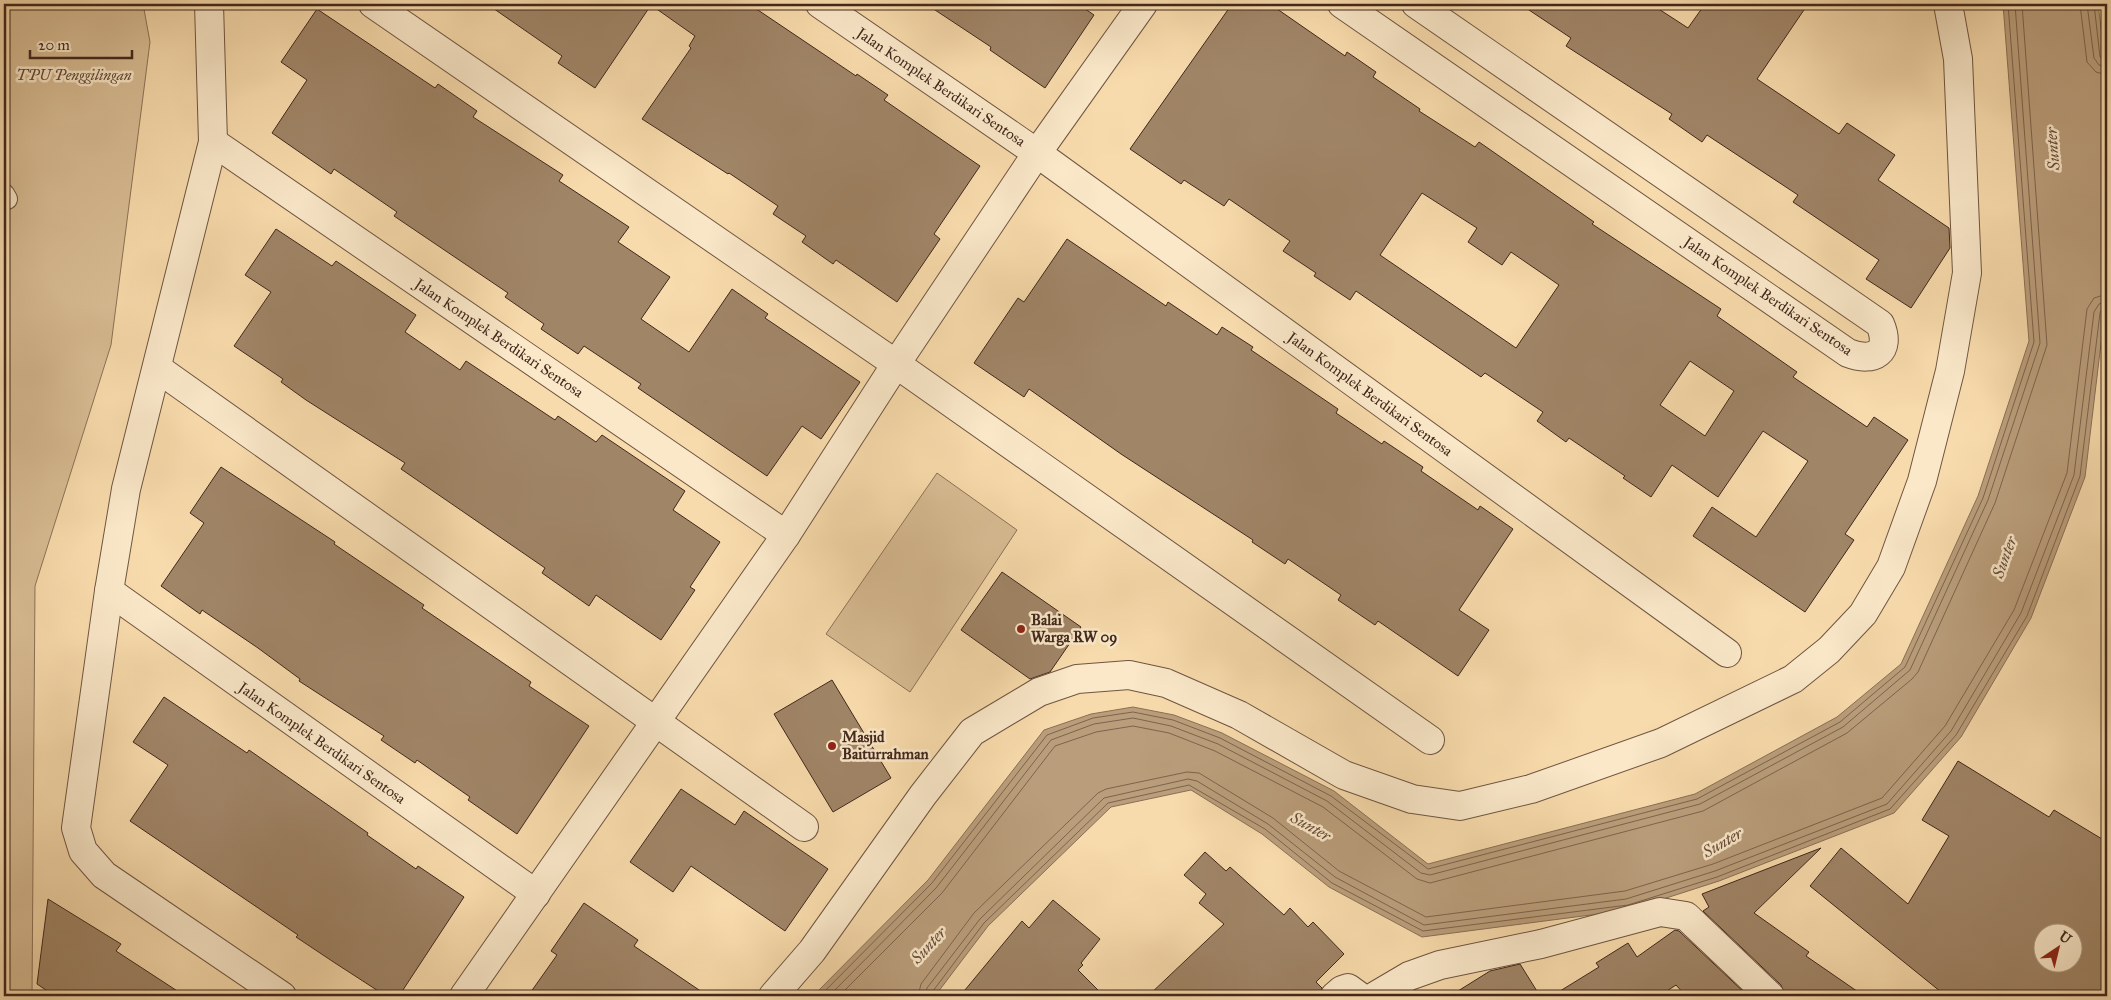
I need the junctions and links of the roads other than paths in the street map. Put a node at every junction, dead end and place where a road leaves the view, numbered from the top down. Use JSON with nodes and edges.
{"nodes":[{"id":1,"x":209,"y":4,"type":"edge"},
{"id":2,"x":373,"y":4,"type":"edge"},
{"id":3,"x":820,"y":4,"type":"edge"},
{"id":4,"x":1143,"y":4,"type":"edge"},
{"id":5,"x":1342,"y":4,"type":"edge"},
{"id":6,"x":1416,"y":4,"type":"edge"},
{"id":7,"x":1948,"y":4,"type":"edge"},
{"id":8,"x":213,"y":142,"type":"junction"},
{"id":9,"x":1037,"y":153,"type":"junction"},
{"id":10,"x":896,"y":364,"type":"junction"},
{"id":11,"x":157,"y":368,"type":"junction"},
{"id":12,"x":786,"y":535,"type":"junction"},
{"id":13,"x":109,"y":591,"type":"junction"},
{"id":14,"x":1726,"y":653,"type":"dead end"},
{"id":15,"x":657,"y":720,"type":"junction"},
{"id":16,"x":1430,"y":740,"type":"dead end"},
{"id":17,"x":804,"y":827,"type":"dead end"},
{"id":18,"x":536,"y":894,"type":"junction"},
{"id":19,"x":1356,"y":995,"type":"edge"},
{"id":20,"x":282,"y":996,"type":"edge"},
{"id":21,"x":464,"y":996,"type":"edge"},
{"id":22,"x":773,"y":996,"type":"edge"},
{"id":23,"x":1770,"y":996,"type":"edge"}],
"edges":[{"from":1,"to":8,"type":"street"},
{"from":2,"to":10,"type":"street"},
{"from":3,"to":9,"type":"street","name":"Jalan Komplek Berdikari Sentosa"},
{"from":4,"to":9,"type":"street","name":"Jalan Komplek Berdikari Sentosa"},
{"from":5,"to":6,"type":"street","name":"Jalan Komplek Berdikari Sentosa"},
{"from":7,"to":22,"type":"street"},
{"from":8,"to":11,"type":"street"},
{"from":8,"to":12,"type":"street","name":"Jalan Komplek Berdikari Sentosa"},
{"from":9,"to":10,"type":"street","name":"Jalan Komplek Berdikari Sentosa"},
{"from":9,"to":14,"type":"street","name":"Jalan Komplek Berdikari Sentosa"},
{"from":10,"to":12,"type":"street","name":"Jalan Komplek Berdikari Sentosa"},
{"from":10,"to":16,"type":"street"},
{"from":11,"to":13,"type":"street"},
{"from":11,"to":15,"type":"street"},
{"from":12,"to":15,"type":"street","name":"Jalan Komplek Berdikari Sentosa"},
{"from":13,"to":18,"type":"street","name":"Jalan Komplek Berdikari Sentosa"},
{"from":13,"to":20,"type":"street"},
{"from":15,"to":17,"type":"street"},
{"from":15,"to":18,"type":"street","name":"Jalan Komplek Berdikari Sentosa"},
{"from":18,"to":21,"type":"street","name":"Jalan Komplek Berdikari Sentosa"},
{"from":19,"to":23,"type":"street"}]}
